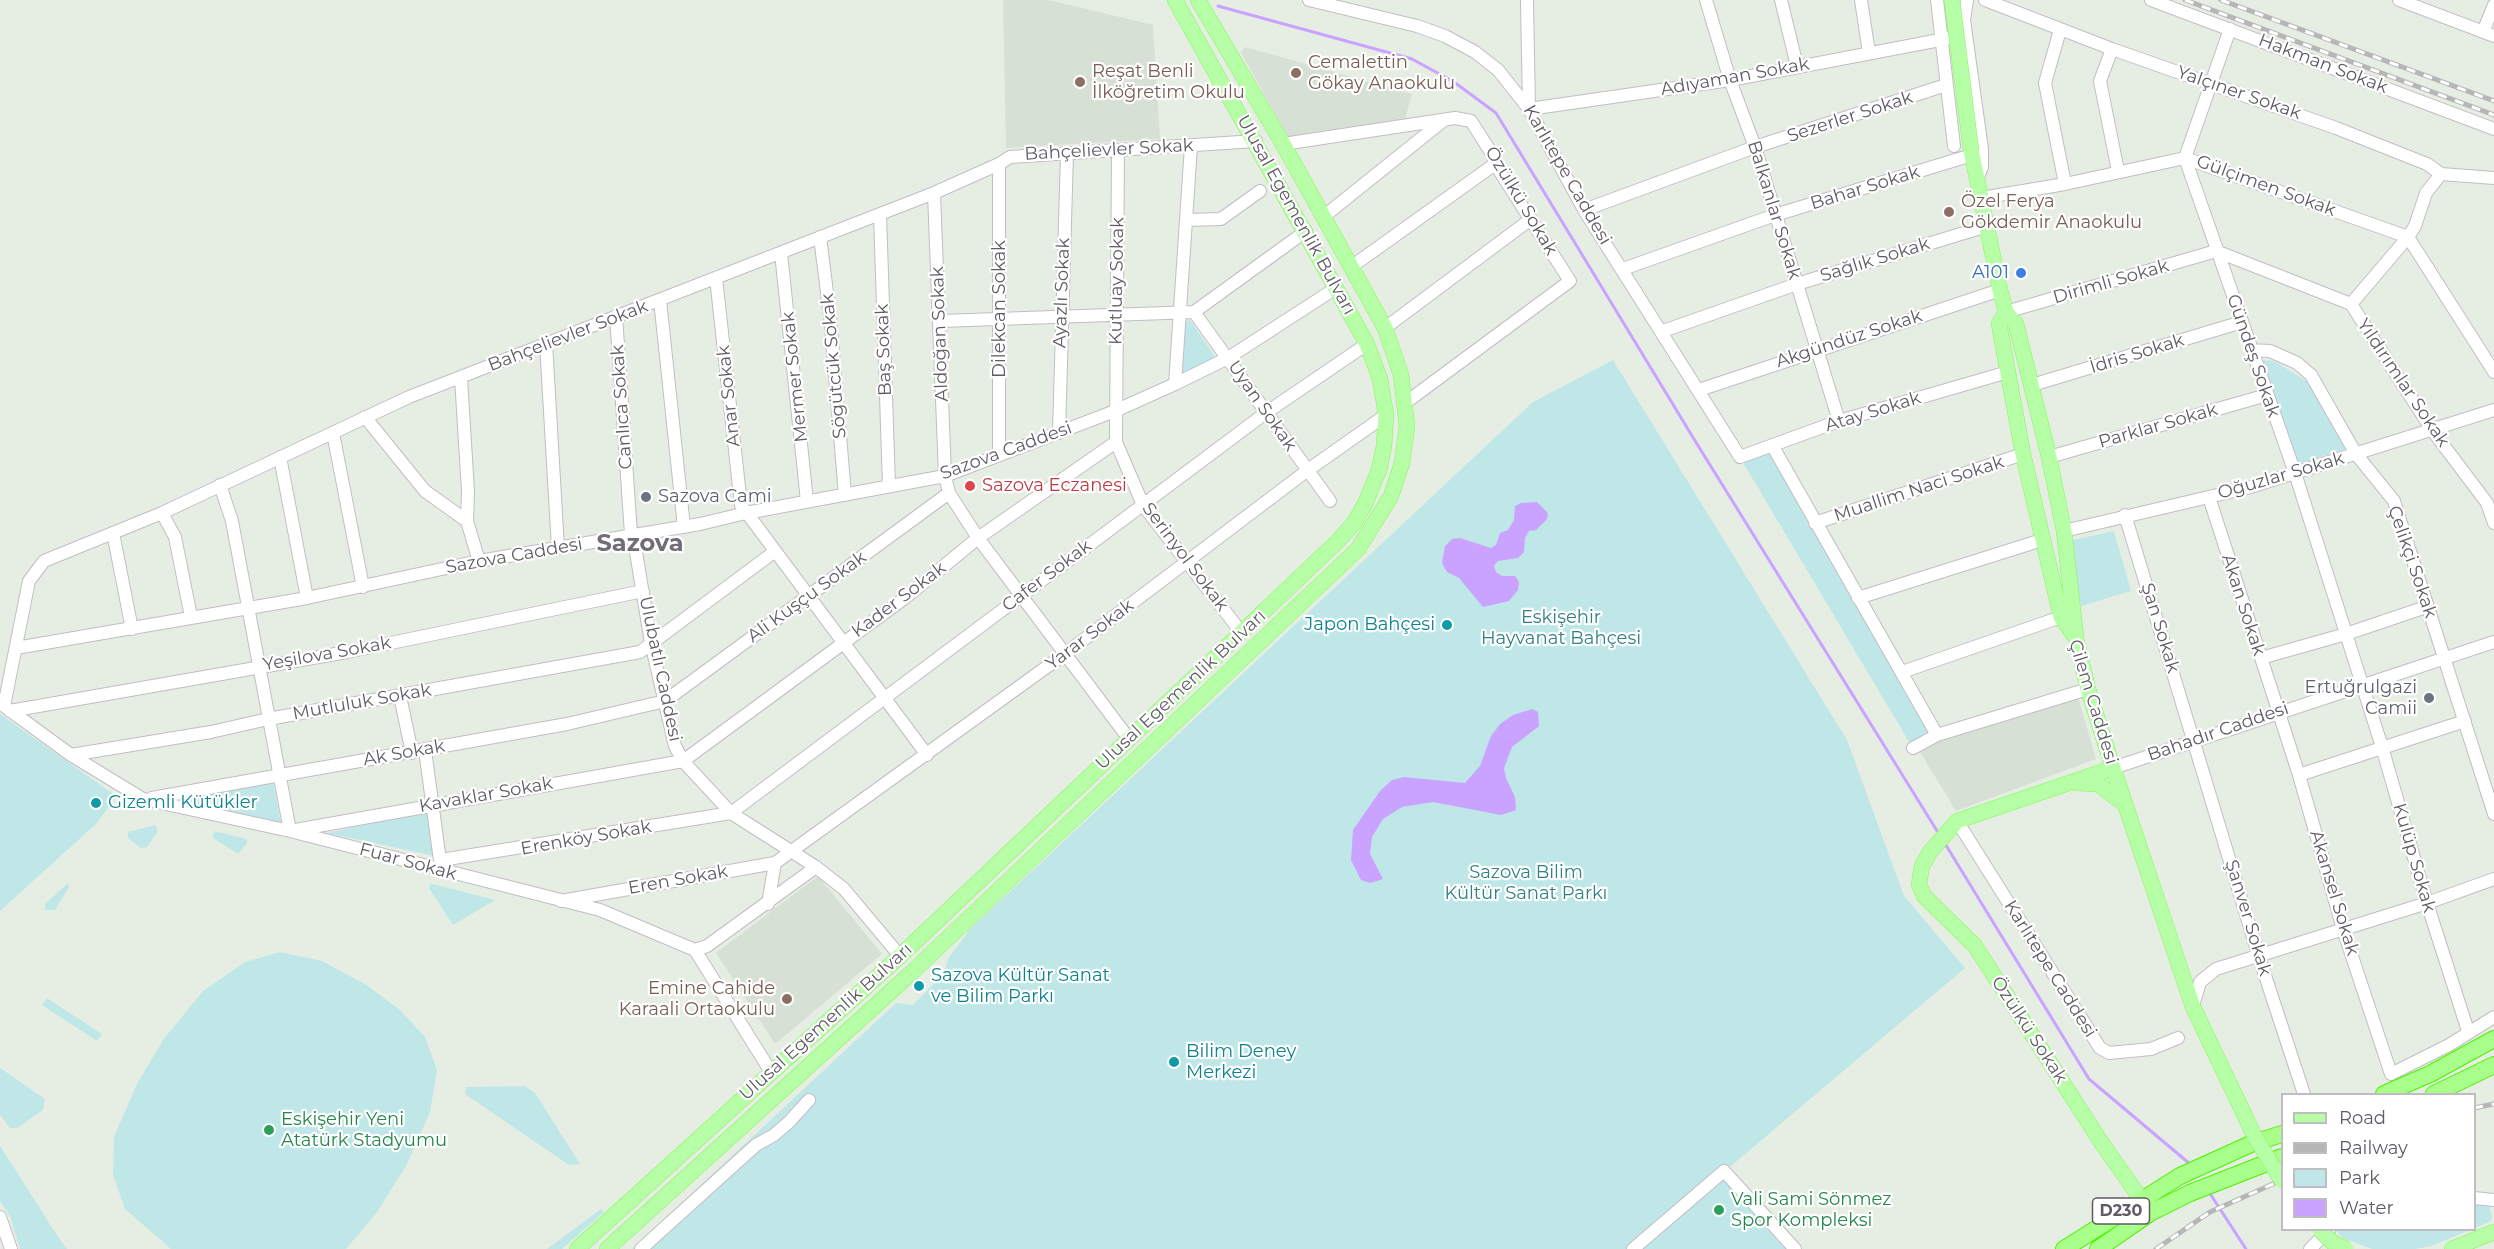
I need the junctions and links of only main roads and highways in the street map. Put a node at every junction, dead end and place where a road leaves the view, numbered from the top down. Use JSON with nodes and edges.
{"nodes":[{"id":1,"x":1175,"y":0,"type":"edge"},
{"id":2,"x":1198,"y":0,"type":"edge"},
{"id":3,"x":1952,"y":0,"type":"edge"},
{"id":4,"x":1256,"y":141,"type":"junction"},
{"id":5,"x":1283,"y":144,"type":"junction"},
{"id":6,"x":2006,"y":312,"type":"junction"},
{"id":7,"x":2076,"y":638,"type":"junction"},
{"id":8,"x":2113,"y":768,"type":"junction"},
{"id":9,"x":2065,"y":784,"type":"junction"},
{"id":10,"x":2125,"y":806,"type":"junction"},
{"id":11,"x":2494,"y":1039,"type":"edge"},
{"id":12,"x":2494,"y":1065,"type":"edge"},
{"id":13,"x":2388,"y":1093,"type":"edge"},
{"id":14,"x":2438,"y":1093,"type":"edge"},
{"id":15,"x":2281,"y":1135,"type":"edge"},
{"id":16,"x":2281,"y":1158,"type":"edge"},
{"id":17,"x":2281,"y":1178,"type":"edge"},
{"id":18,"x":2142,"y":1198,"type":"junction"},
{"id":19,"x":2150,"y":1213,"type":"junction"},
{"id":20,"x":2321,"y":1231,"type":"edge"},
{"id":21,"x":2494,"y":1232,"type":"edge"},
{"id":22,"x":576,"y":1249,"type":"edge"},
{"id":23,"x":607,"y":1249,"type":"edge"},
{"id":24,"x":2064,"y":1249,"type":"edge"},
{"id":25,"x":2098,"y":1249,"type":"edge"},
{"id":26,"x":2346,"y":1249,"type":"edge"},
{"id":27,"x":2452,"y":1249,"type":"edge"}],
"edges":[{"from":1,"to":4,"type":"main road","name":"Ulusal Egemenlik Bulvarı"},
{"from":2,"to":5,"type":"main road","name":"Ulusal Egemenlik Bulvarı"},
{"from":3,"to":6,"type":"main road","bridge":true},
{"from":4,"to":5,"type":"main road"},
{"from":4,"to":22,"type":"main road","name":"Ulusal Egemenlik Bulvarı"},
{"from":5,"to":23,"type":"main road","name":"Ulusal Egemenlik Bulvarı"},
{"from":6,"to":7,"type":"main road"},
{"from":6,"to":7,"type":"main road","name":"Çilem Caddesi"},
{"from":7,"to":8,"type":"main road","name":"Çilem Caddesi"},
{"from":8,"to":9,"type":"main road"},
{"from":8,"to":10,"type":"main road","name":"Çilem Caddesi"},
{"from":9,"to":10,"type":"main road"},
{"from":9,"to":18,"type":"main road","name":"Özülkü Sokak"},
{"from":10,"to":17,"type":"main road","name":"Çilem Caddesi","bridge":true},
{"from":11,"to":13,"type":"highway"},
{"from":12,"to":14,"type":"highway"},
{"from":15,"to":18,"type":"highway","number":"D230"},
{"from":16,"to":19,"type":"highway","number":"D230"},
{"from":18,"to":19,"type":"main road","name":"Özülkü Sokak"},
{"from":18,"to":24,"type":"highway","number":"D230"},
{"from":19,"to":25,"type":"highway","number":"D230"},
{"from":20,"to":26,"type":"main road","bridge":true},
{"from":21,"to":27,"type":"main road"}]}
